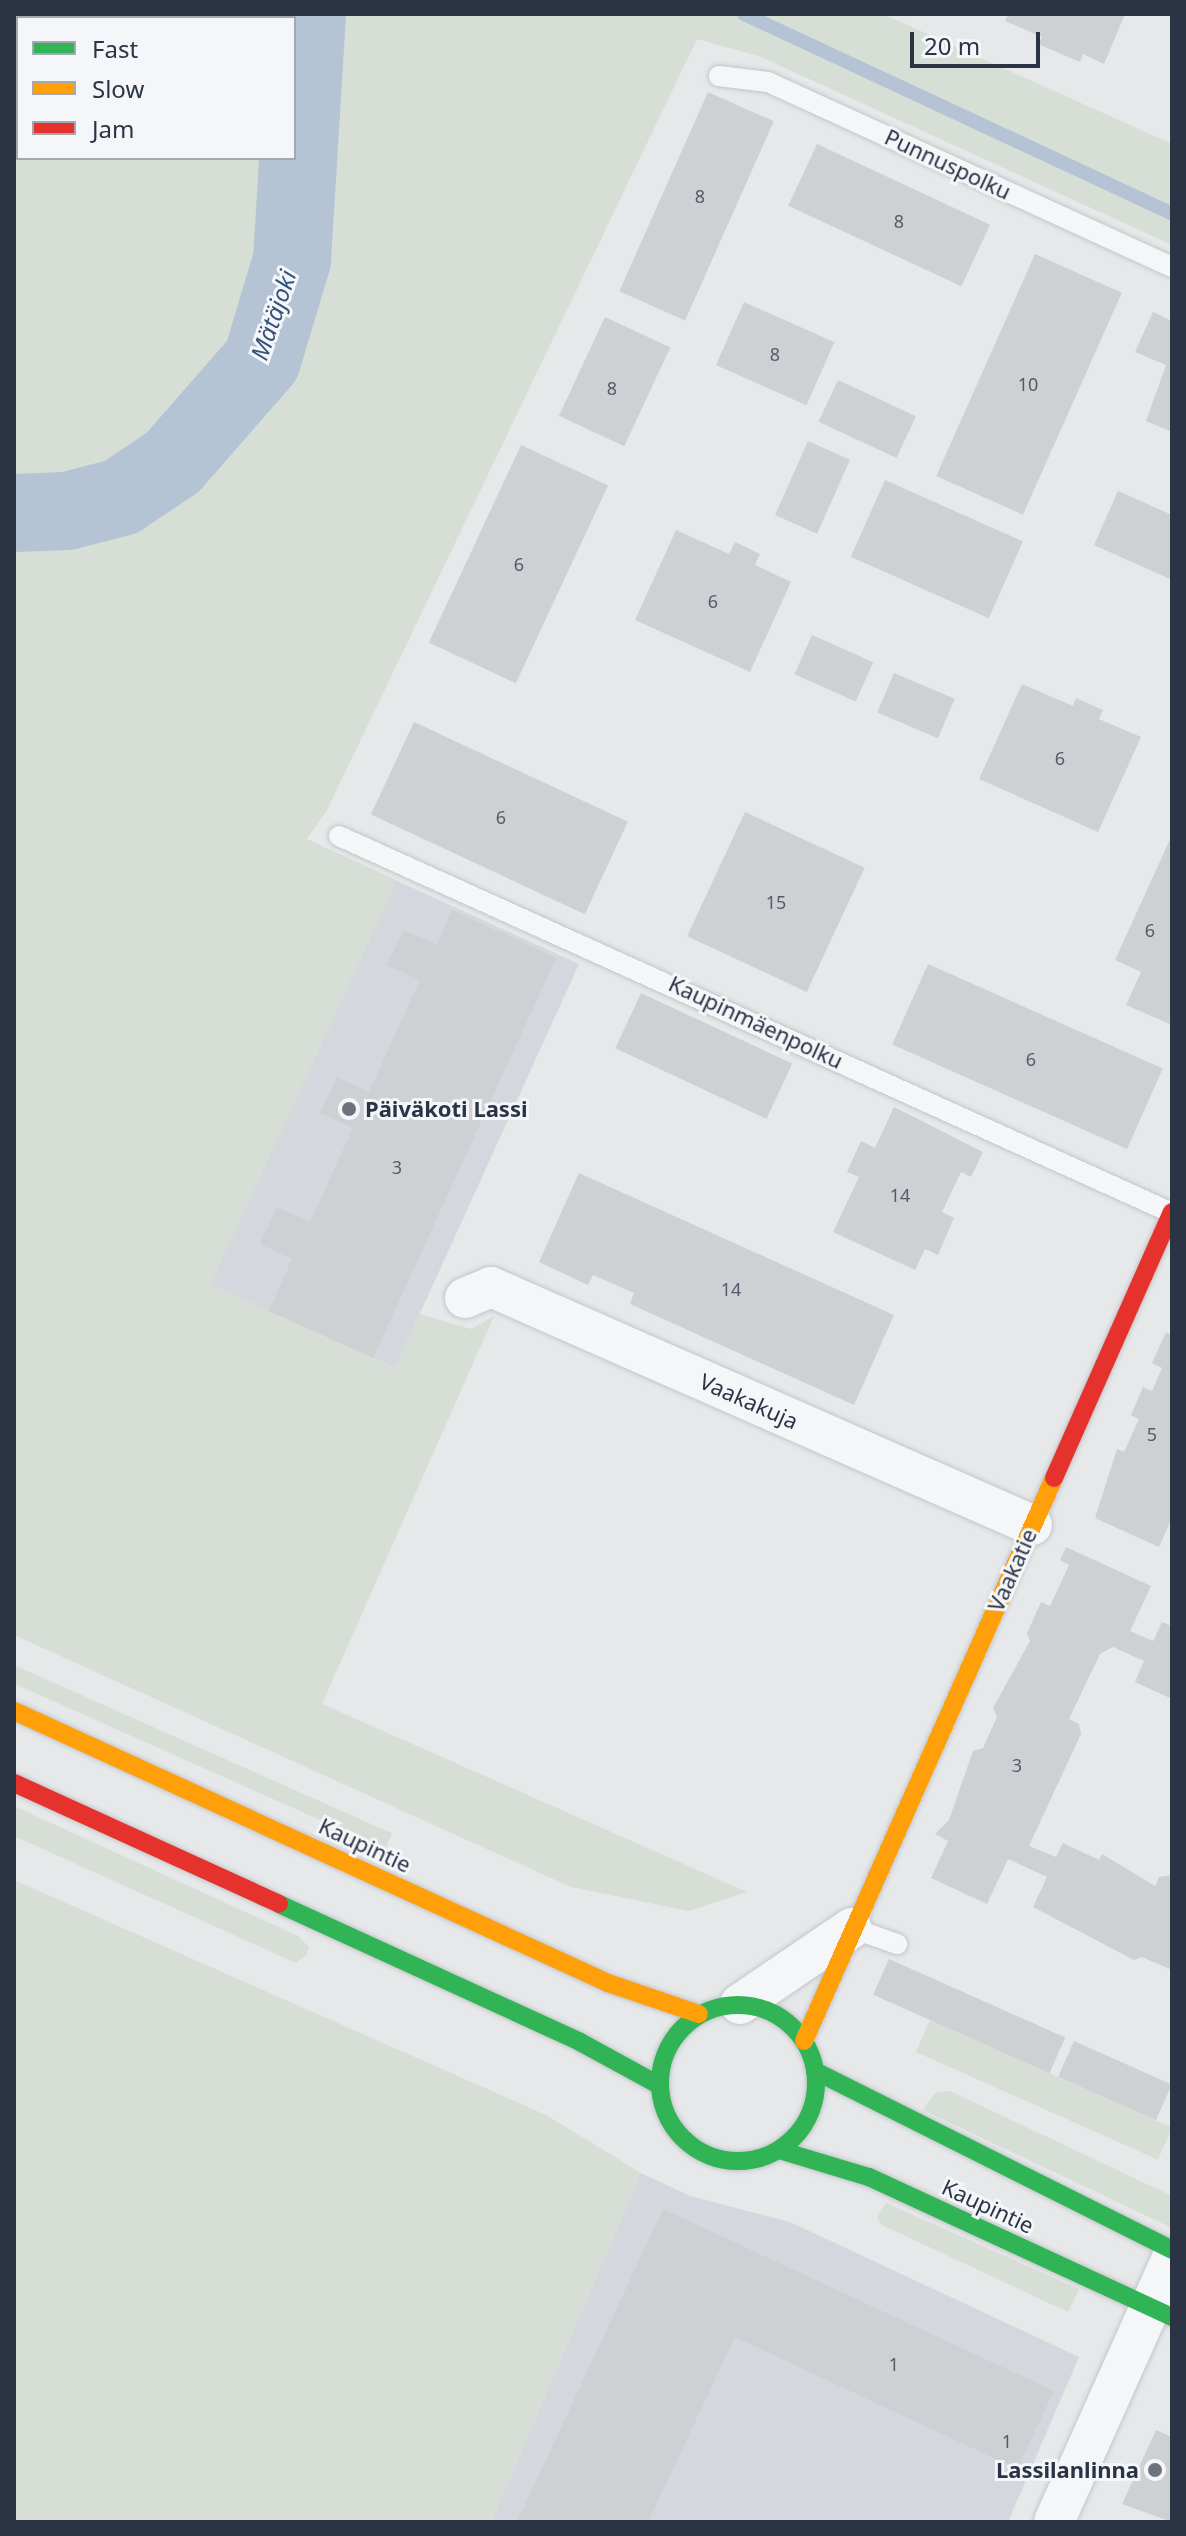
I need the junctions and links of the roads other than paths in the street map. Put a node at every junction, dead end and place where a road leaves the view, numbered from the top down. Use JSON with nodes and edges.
{"nodes":[{"id":1,"x":719,"y":76,"type":"dead end"},
{"id":2,"x":1172,"y":267,"type":"edge"},
{"id":3,"x":339,"y":836,"type":"dead end"},
{"id":4,"x":1172,"y":1213,"type":"edge"},
{"id":5,"x":465,"y":1298,"type":"dead end"},
{"id":6,"x":1047,"y":1526,"type":"junction"},
{"id":7,"x":14,"y":1711,"type":"edge"},
{"id":8,"x":14,"y":1783,"type":"edge"},
{"id":9,"x":852,"y":1928,"type":"junction"},
{"id":10,"x":897,"y":1944,"type":"dead end"},
{"id":11,"x":740,"y":2004,"type":"junction"},
{"id":12,"x":699,"y":2014,"type":"junction"},
{"id":13,"x":804,"y":2041,"type":"junction"},
{"id":14,"x":815,"y":2071,"type":"junction"},
{"id":15,"x":659,"y":2085,"type":"junction"},
{"id":16,"x":779,"y":2150,"type":"junction"},
{"id":17,"x":1172,"y":2250,"type":"edge"},
{"id":18,"x":1172,"y":2258,"type":"edge"},
{"id":19,"x":1161,"y":2312,"type":"edge"},
{"id":20,"x":1054,"y":2522,"type":"edge"}],
"edges":[{"from":1,"to":2,"type":"lane","name":"Punnuspolku"},
{"from":3,"to":4,"type":"lane","name":"Kaupinmäenpolku"},
{"from":4,"to":6,"type":"main road","name":"Vaakatie"},
{"from":5,"to":6,"type":"street","name":"Vaakakuja"},
{"from":6,"to":9,"type":"main road","name":"Vaakatie"},
{"from":7,"to":12,"type":"main road","name":"Kaupintie"},
{"from":8,"to":15,"type":"main road"},
{"from":9,"to":10,"type":"lane"},
{"from":9,"to":11,"type":"street"},
{"from":9,"to":13,"type":"main road","name":"Vaakatie"},
{"from":11,"to":12,"type":"main road"},
{"from":11,"to":13,"type":"main road"},
{"from":12,"to":15,"type":"main road"},
{"from":13,"to":14,"type":"main road"},
{"from":14,"to":16,"type":"main road"},
{"from":14,"to":17,"type":"main road","name":"Kaupintie"},
{"from":15,"to":16,"type":"main road"},
{"from":16,"to":19,"type":"main road","name":"Kaupintie"},
{"from":18,"to":19,"type":"street"},
{"from":19,"to":20,"type":"street"}]}
